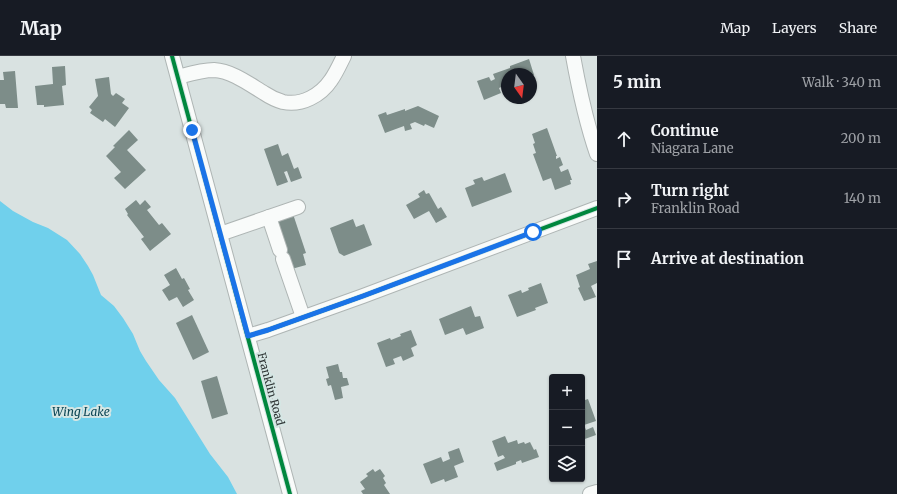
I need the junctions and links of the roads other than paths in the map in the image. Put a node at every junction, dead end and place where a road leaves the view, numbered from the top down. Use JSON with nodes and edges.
{"nodes":[{"id":1,"x":172,"y":56,"type":"edge"},
{"id":2,"x":344,"y":56,"type":"edge"},
{"id":3,"x":573,"y":56,"type":"edge"},
{"id":4,"x":178,"y":77,"type":"junction"},
{"id":5,"x":597,"y":154,"type":"edge"},
{"id":6,"x":298,"y":208,"type":"dead end"},
{"id":7,"x":597,"y":208,"type":"edge"},
{"id":8,"x":269,"y":217,"type":"junction"},
{"id":9,"x":220,"y":234,"type":"junction"},
{"id":10,"x":303,"y":317,"type":"junction"},
{"id":11,"x":248,"y":336,"type":"junction"},
{"id":12,"x":597,"y":492,"type":"edge"},
{"id":13,"x":290,"y":494,"type":"edge"},
{"id":14,"x":590,"y":494,"type":"edge"}],
"edges":[{"from":1,"to":4,"type":"street","name":"Franklin Road"},
{"from":2,"to":4,"type":"street"},
{"from":3,"to":5,"type":"street"},
{"from":4,"to":9,"type":"street","name":"Franklin Road"},
{"from":6,"to":8,"type":"street"},
{"from":7,"to":10,"type":"street"},
{"from":8,"to":9,"type":"street"},
{"from":8,"to":10,"type":"street"},
{"from":9,"to":11,"type":"street","name":"Franklin Road"},
{"from":10,"to":11,"type":"street"},
{"from":11,"to":13,"type":"street","name":"Franklin Road"},
{"from":12,"to":14,"type":"street"}]}
